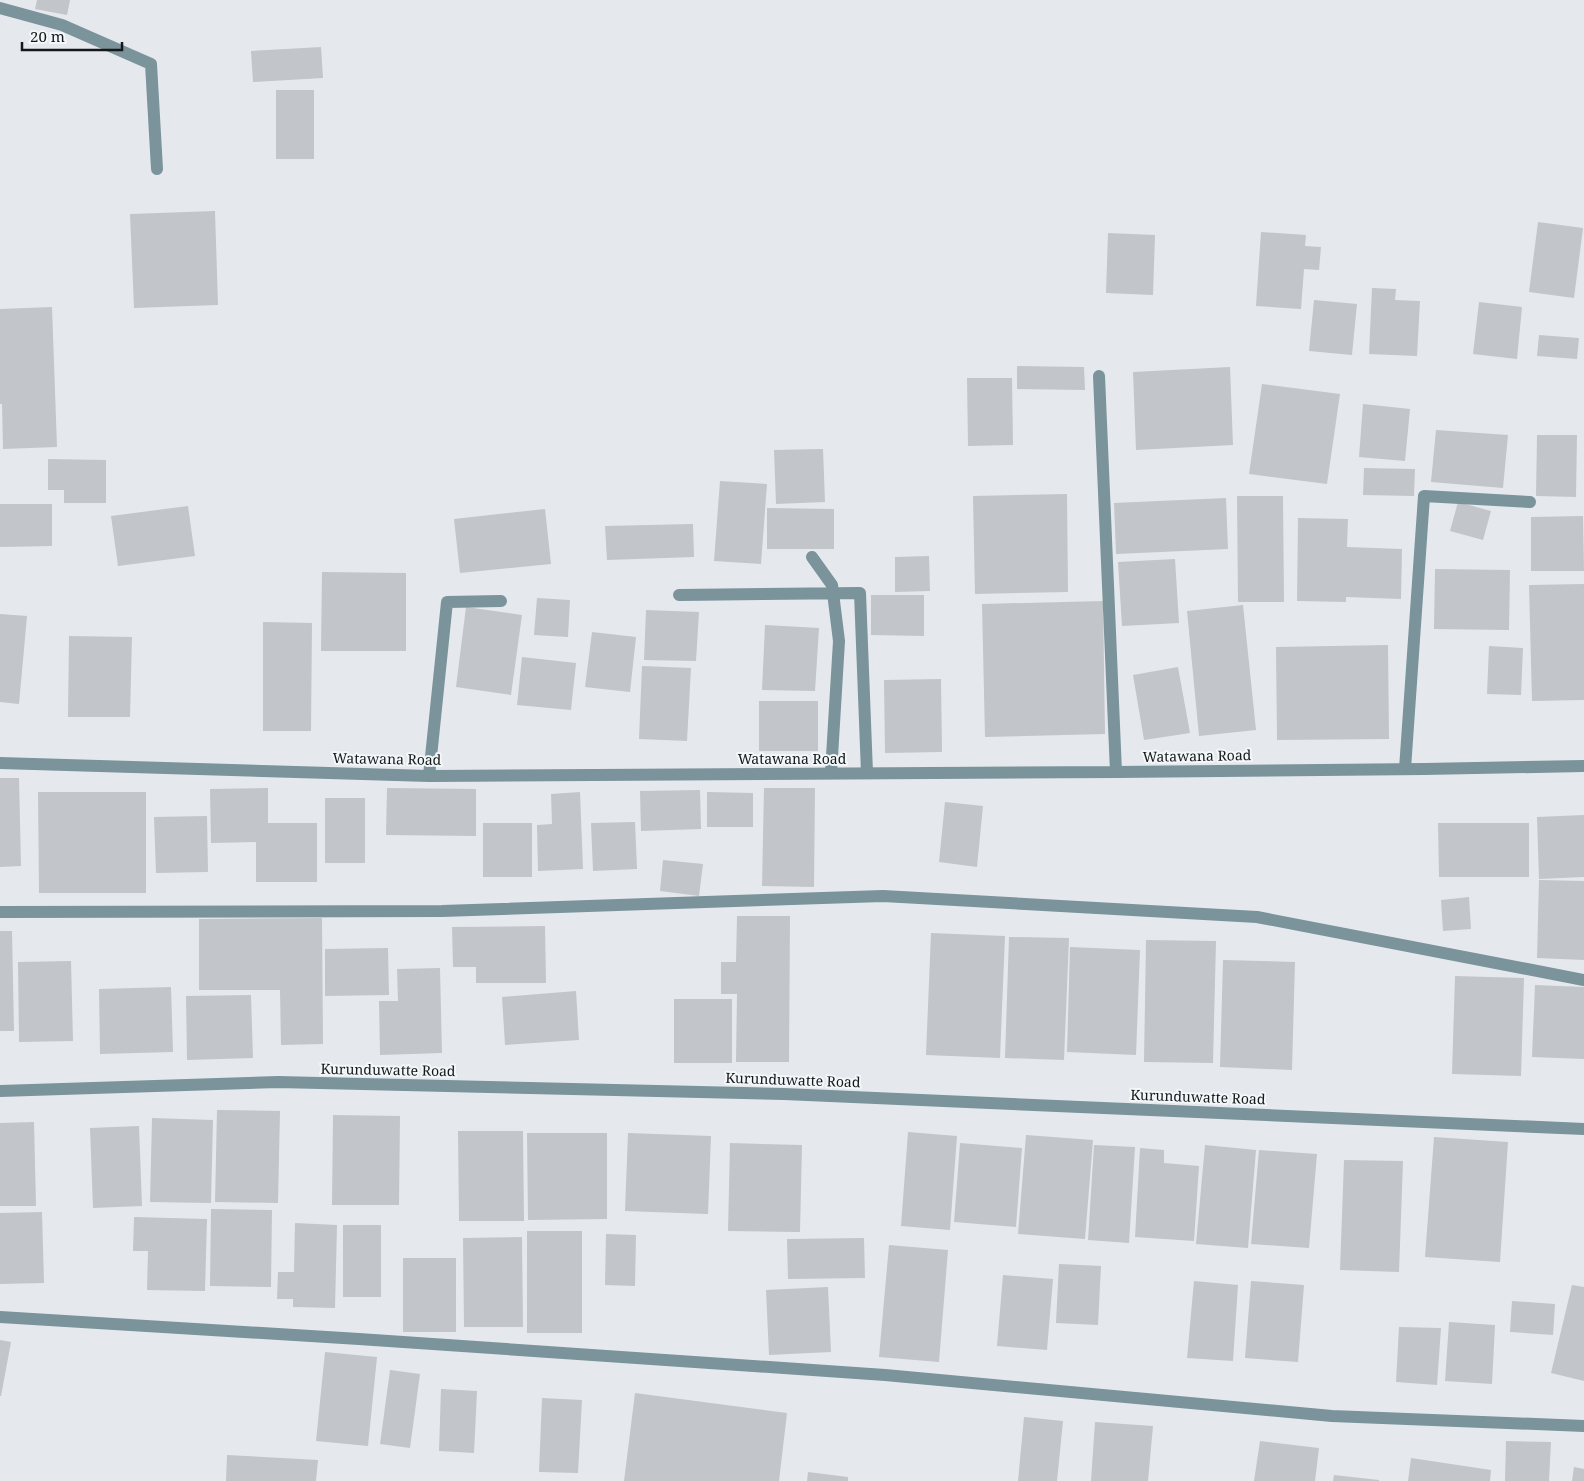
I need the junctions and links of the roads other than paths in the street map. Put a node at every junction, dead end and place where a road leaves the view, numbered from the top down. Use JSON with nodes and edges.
{"nodes":[{"id":1,"x":0,"y":8,"type":"edge"},
{"id":2,"x":158,"y":169,"type":"dead end"},
{"id":3,"x":1099,"y":376,"type":"dead end"},
{"id":4,"x":1530,"y":502,"type":"dead end"},
{"id":5,"x":812,"y":557,"type":"dead end"},
{"id":6,"x":833,"y":593,"type":"junction"},
{"id":7,"x":679,"y":595,"type":"dead end"},
{"id":8,"x":501,"y":601,"type":"dead end"},
{"id":9,"x":0,"y":764,"type":"edge"},
{"id":10,"x":1584,"y":766,"type":"edge"},
{"id":11,"x":1405,"y":769,"type":"junction"},
{"id":12,"x":1116,"y":772,"type":"junction"},
{"id":13,"x":867,"y":773,"type":"junction"},
{"id":14,"x":831,"y":774,"type":"junction"},
{"id":15,"x":429,"y":776,"type":"junction"},
{"id":16,"x":0,"y":912,"type":"edge"},
{"id":17,"x":1584,"y":980,"type":"edge"},
{"id":18,"x":0,"y":1091,"type":"edge"},
{"id":19,"x":1584,"y":1129,"type":"edge"},
{"id":20,"x":0,"y":1317,"type":"edge"},
{"id":21,"x":1584,"y":1426,"type":"edge"}],
"edges":[{"from":1,"to":2,"type":"street"},
{"from":3,"to":12,"type":"street"},
{"from":4,"to":11,"type":"street"},
{"from":5,"to":6,"type":"street"},
{"from":6,"to":7,"type":"street"},
{"from":6,"to":13,"type":"street"},
{"from":6,"to":14,"type":"street"},
{"from":8,"to":15,"type":"street"},
{"from":9,"to":15,"type":"street","name":"Watawana Road"},
{"from":10,"to":11,"type":"street","name":"Watawana Road"},
{"from":11,"to":12,"type":"street","name":"Watawana Road"},
{"from":12,"to":13,"type":"street","name":"Watawana Road"},
{"from":13,"to":14,"type":"street","name":"Watawana Road"},
{"from":14,"to":15,"type":"street","name":"Watawana Road"},
{"from":16,"to":17,"type":"street"},
{"from":18,"to":19,"type":"street","name":"Kurunduwatte Road"},
{"from":20,"to":21,"type":"street"}]}
